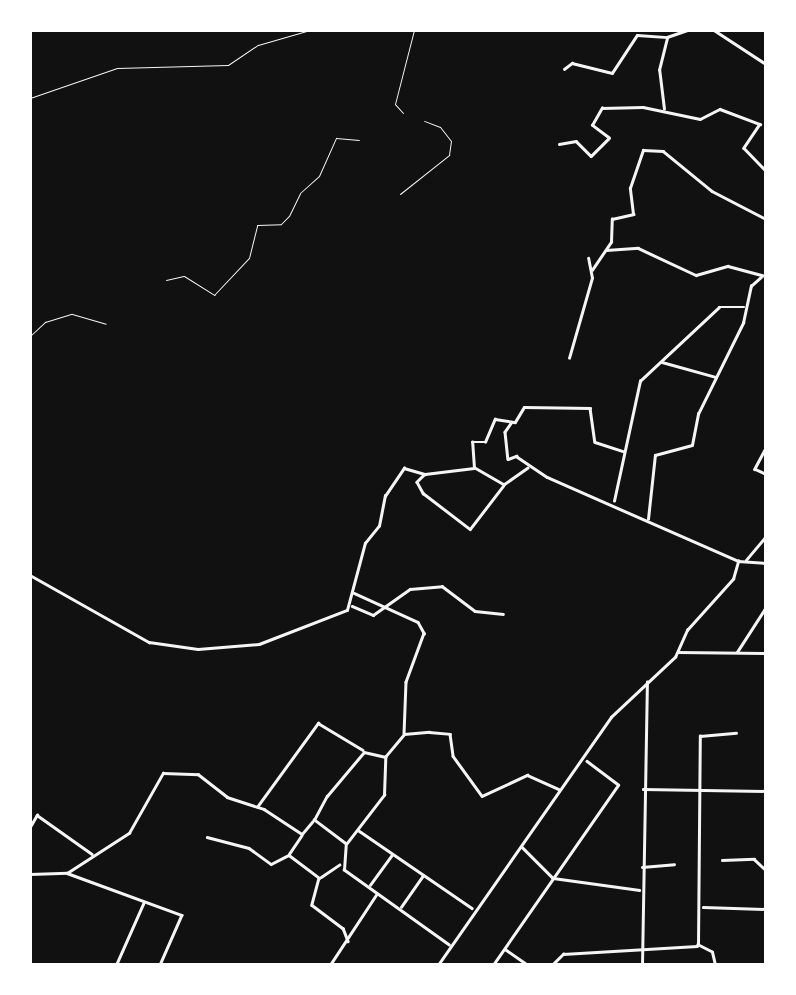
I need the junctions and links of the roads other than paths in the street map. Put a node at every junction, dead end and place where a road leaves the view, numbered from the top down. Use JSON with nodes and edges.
{"nodes":[{"id":1,"x":714,"y":30,"type":"edge"},
{"id":2,"x":667,"y":38,"type":"junction"},
{"id":3,"x":766,"y":63,"type":"edge"},
{"id":4,"x":564,"y":69,"type":"dead end"},
{"id":5,"x":664,"y":112,"type":"junction"},
{"id":6,"x":559,"y":144,"type":"dead end"},
{"id":7,"x":766,"y":171,"type":"edge"},
{"id":8,"x":766,"y":219,"type":"edge"},
{"id":9,"x":601,"y":254,"type":"junction"},
{"id":10,"x":588,"y":258,"type":"dead end"},
{"id":11,"x":592,"y":270,"type":"junction"},
{"id":12,"x":764,"y":277,"type":"edge"},
{"id":13,"x":745,"y":308,"type":"junction"},
{"id":14,"x":569,"y":358,"type":"dead end"},
{"id":15,"x":662,"y":362,"type":"junction"},
{"id":16,"x":718,"y":377,"type":"junction"},
{"id":17,"x":512,"y":422,"type":"junction"},
{"id":18,"x":766,"y":448,"type":"edge"},
{"id":19,"x":623,"y":450,"type":"junction"},
{"id":20,"x":528,"y":467,"type":"junction"},
{"id":21,"x":474,"y":468,"type":"junction"},
{"id":22,"x":425,"y":474,"type":"junction"},
{"id":23,"x":766,"y":474,"type":"edge"},
{"id":24,"x":504,"y":485,"type":"junction"},
{"id":25,"x":614,"y":502,"type":"junction"},
{"id":26,"x":648,"y":521,"type":"junction"},
{"id":27,"x":766,"y":536,"type":"edge"},
{"id":28,"x":738,"y":561,"type":"junction"},
{"id":29,"x":745,"y":562,"type":"junction"},
{"id":30,"x":766,"y":563,"type":"edge"},
{"id":31,"x":30,"y":575,"type":"edge"},
{"id":32,"x":354,"y":592,"type":"junction"},
{"id":33,"x":350,"y":606,"type":"junction"},
{"id":34,"x":388,"y":607,"type":"junction"},
{"id":35,"x":766,"y":608,"type":"edge"},
{"id":36,"x":503,"y":614,"type":"dead end"},
{"id":37,"x":678,"y":652,"type":"junction"},
{"id":38,"x":738,"y":652,"type":"junction"},
{"id":39,"x":766,"y":653,"type":"edge"},
{"id":40,"x":648,"y":681,"type":"junction"},
{"id":41,"x":404,"y":734,"type":"junction"},
{"id":42,"x":736,"y":734,"type":"dead end"},
{"id":43,"x":364,"y":752,"type":"junction"},
{"id":44,"x":385,"y":757,"type":"junction"},
{"id":45,"x":585,"y":761,"type":"junction"},
{"id":46,"x":640,"y":789,"type":"junction"},
{"id":47,"x":559,"y":790,"type":"junction"},
{"id":48,"x":698,"y":791,"type":"junction"},
{"id":49,"x":766,"y":791,"type":"edge"},
{"id":50,"x":256,"y":808,"type":"junction"},
{"id":51,"x":314,"y":820,"type":"junction"},
{"id":52,"x":30,"y":827,"type":"edge"},
{"id":53,"x":358,"y":830,"type":"junction"},
{"id":54,"x":302,"y":834,"type":"junction"},
{"id":55,"x":207,"y":837,"type":"dead end"},
{"id":56,"x":346,"y":844,"type":"junction"},
{"id":57,"x":520,"y":845,"type":"junction"},
{"id":58,"x":92,"y":854,"type":"junction"},
{"id":59,"x":289,"y":854,"type":"junction"},
{"id":60,"x":392,"y":854,"type":"junction"},
{"id":61,"x":722,"y":860,"type":"dead end"},
{"id":62,"x":340,"y":864,"type":"junction"},
{"id":63,"x":674,"y":864,"type":"dead end"},
{"id":64,"x":641,"y":868,"type":"junction"},
{"id":65,"x":766,"y":870,"type":"edge"},
{"id":66,"x":67,"y":873,"type":"junction"},
{"id":67,"x":30,"y":874,"type":"edge"},
{"id":68,"x":424,"y":874,"type":"junction"},
{"id":69,"x":319,"y":878,"type":"junction"},
{"id":70,"x":553,"y":878,"type":"junction"},
{"id":71,"x":369,"y":887,"type":"junction"},
{"id":72,"x":641,"y":890,"type":"junction"},
{"id":73,"x":377,"y":893,"type":"junction"},
{"id":74,"x":143,"y":904,"type":"junction"},
{"id":75,"x":702,"y":907,"type":"junction"},
{"id":76,"x":400,"y":908,"type":"junction"},
{"id":77,"x":766,"y":908,"type":"edge"},
{"id":78,"x":474,"y":909,"type":"junction"},
{"id":79,"x":766,"y":937,"type":"edge"},
{"id":80,"x":348,"y":940,"type":"junction"},
{"id":81,"x":698,"y":945,"type":"junction"},
{"id":82,"x":449,"y":946,"type":"junction"},
{"id":83,"x":504,"y":948,"type":"junction"},
{"id":84,"x":642,"y":950,"type":"junction"},
{"id":85,"x":592,"y":957,"type":"junction"},
{"id":86,"x":116,"y":965,"type":"edge"},
{"id":87,"x":160,"y":965,"type":"edge"},
{"id":88,"x":330,"y":965,"type":"edge"},
{"id":89,"x":438,"y":965,"type":"edge"},
{"id":90,"x":493,"y":965,"type":"edge"},
{"id":91,"x":528,"y":965,"type":"edge"},
{"id":92,"x":552,"y":965,"type":"edge"},
{"id":93,"x":592,"y":965,"type":"edge"},
{"id":94,"x":642,"y":965,"type":"edge"},
{"id":95,"x":715,"y":965,"type":"edge"},
{"id":96,"x":765,"y":965,"type":"edge"}],
"edges":[{"from":1,"to":2,"type":"street"},
{"from":1,"to":3,"type":"street"},
{"from":2,"to":4,"type":"street"},
{"from":2,"to":5,"type":"street"},
{"from":5,"to":6,"type":"street"},
{"from":5,"to":7,"type":"street"},
{"from":8,"to":9,"type":"street"},
{"from":9,"to":11,"type":"street"},
{"from":9,"to":12,"type":"street"},
{"from":10,"to":11,"type":"street"},
{"from":11,"to":14,"type":"street"},
{"from":12,"to":13,"type":"street"},
{"from":13,"to":15,"type":"street"},
{"from":13,"to":16,"type":"street"},
{"from":15,"to":16,"type":"street"},
{"from":15,"to":19,"type":"street"},
{"from":16,"to":26,"type":"street"},
{"from":17,"to":19,"type":"street"},
{"from":17,"to":20,"type":"street"},
{"from":17,"to":21,"type":"street"},
{"from":18,"to":23,"type":"street"},
{"from":19,"to":25,"type":"street"},
{"from":20,"to":24,"type":"street"},
{"from":20,"to":25,"type":"street"},
{"from":21,"to":22,"type":"street"},
{"from":21,"to":24,"type":"street"},
{"from":22,"to":24,"type":"street"},
{"from":22,"to":32,"type":"street"},
{"from":25,"to":26,"type":"street"},
{"from":26,"to":28,"type":"street"},
{"from":27,"to":29,"type":"street"},
{"from":28,"to":29,"type":"street"},
{"from":28,"to":37,"type":"street"},
{"from":29,"to":30,"type":"street"},
{"from":31,"to":33,"type":"street"},
{"from":32,"to":33,"type":"street"},
{"from":32,"to":34,"type":"street"},
{"from":33,"to":34,"type":"street"},
{"from":34,"to":36,"type":"street"},
{"from":34,"to":41,"type":"street"},
{"from":35,"to":38,"type":"street"},
{"from":37,"to":38,"type":"street"},
{"from":37,"to":40,"type":"street"},
{"from":38,"to":39,"type":"street"},
{"from":40,"to":45,"type":"street"},
{"from":40,"to":46,"type":"street"},
{"from":41,"to":44,"type":"street"},
{"from":41,"to":47,"type":"street"},
{"from":42,"to":48,"type":"street"},
{"from":43,"to":44,"type":"street"},
{"from":43,"to":50,"type":"street"},
{"from":43,"to":51,"type":"street"},
{"from":44,"to":53,"type":"street"},
{"from":45,"to":47,"type":"street"},
{"from":45,"to":70,"type":"street"},
{"from":46,"to":48,"type":"street"},
{"from":46,"to":64,"type":"street"},
{"from":47,"to":57,"type":"street"},
{"from":48,"to":49,"type":"street"},
{"from":48,"to":75,"type":"street"},
{"from":50,"to":54,"type":"street"},
{"from":50,"to":58,"type":"street"},
{"from":51,"to":54,"type":"street"},
{"from":51,"to":56,"type":"street"},
{"from":52,"to":58,"type":"street"},
{"from":53,"to":56,"type":"street"},
{"from":53,"to":60,"type":"street"},
{"from":54,"to":59,"type":"street"},
{"from":55,"to":59,"type":"street"},
{"from":56,"to":62,"type":"street"},
{"from":57,"to":70,"type":"street"},
{"from":57,"to":78,"type":"street"},
{"from":58,"to":66,"type":"street"},
{"from":59,"to":69,"type":"street"},
{"from":60,"to":68,"type":"street"},
{"from":60,"to":71,"type":"street"},
{"from":61,"to":65,"type":"street"},
{"from":62,"to":69,"type":"street"},
{"from":62,"to":71,"type":"street"},
{"from":63,"to":64,"type":"street"},
{"from":64,"to":72,"type":"street"},
{"from":66,"to":67,"type":"street"},
{"from":66,"to":74,"type":"street"},
{"from":68,"to":76,"type":"street"},
{"from":68,"to":78,"type":"street"},
{"from":69,"to":80,"type":"street"},
{"from":70,"to":72,"type":"street"},
{"from":70,"to":83,"type":"street"},
{"from":71,"to":73,"type":"street"},
{"from":72,"to":84,"type":"street"},
{"from":73,"to":76,"type":"street"},
{"from":73,"to":80,"type":"street"},
{"from":74,"to":86,"type":"street"},
{"from":74,"to":87,"type":"street"},
{"from":75,"to":77,"type":"street"},
{"from":75,"to":81,"type":"street"},
{"from":76,"to":82,"type":"street"},
{"from":78,"to":82,"type":"street"},
{"from":79,"to":96,"type":"street"},
{"from":80,"to":88,"type":"street"},
{"from":81,"to":84,"type":"street"},
{"from":81,"to":95,"type":"street"},
{"from":82,"to":89,"type":"street"},
{"from":83,"to":90,"type":"street"},
{"from":83,"to":91,"type":"street"},
{"from":84,"to":85,"type":"street"},
{"from":84,"to":94,"type":"street"},
{"from":85,"to":92,"type":"street"},
{"from":85,"to":93,"type":"street"}]}
